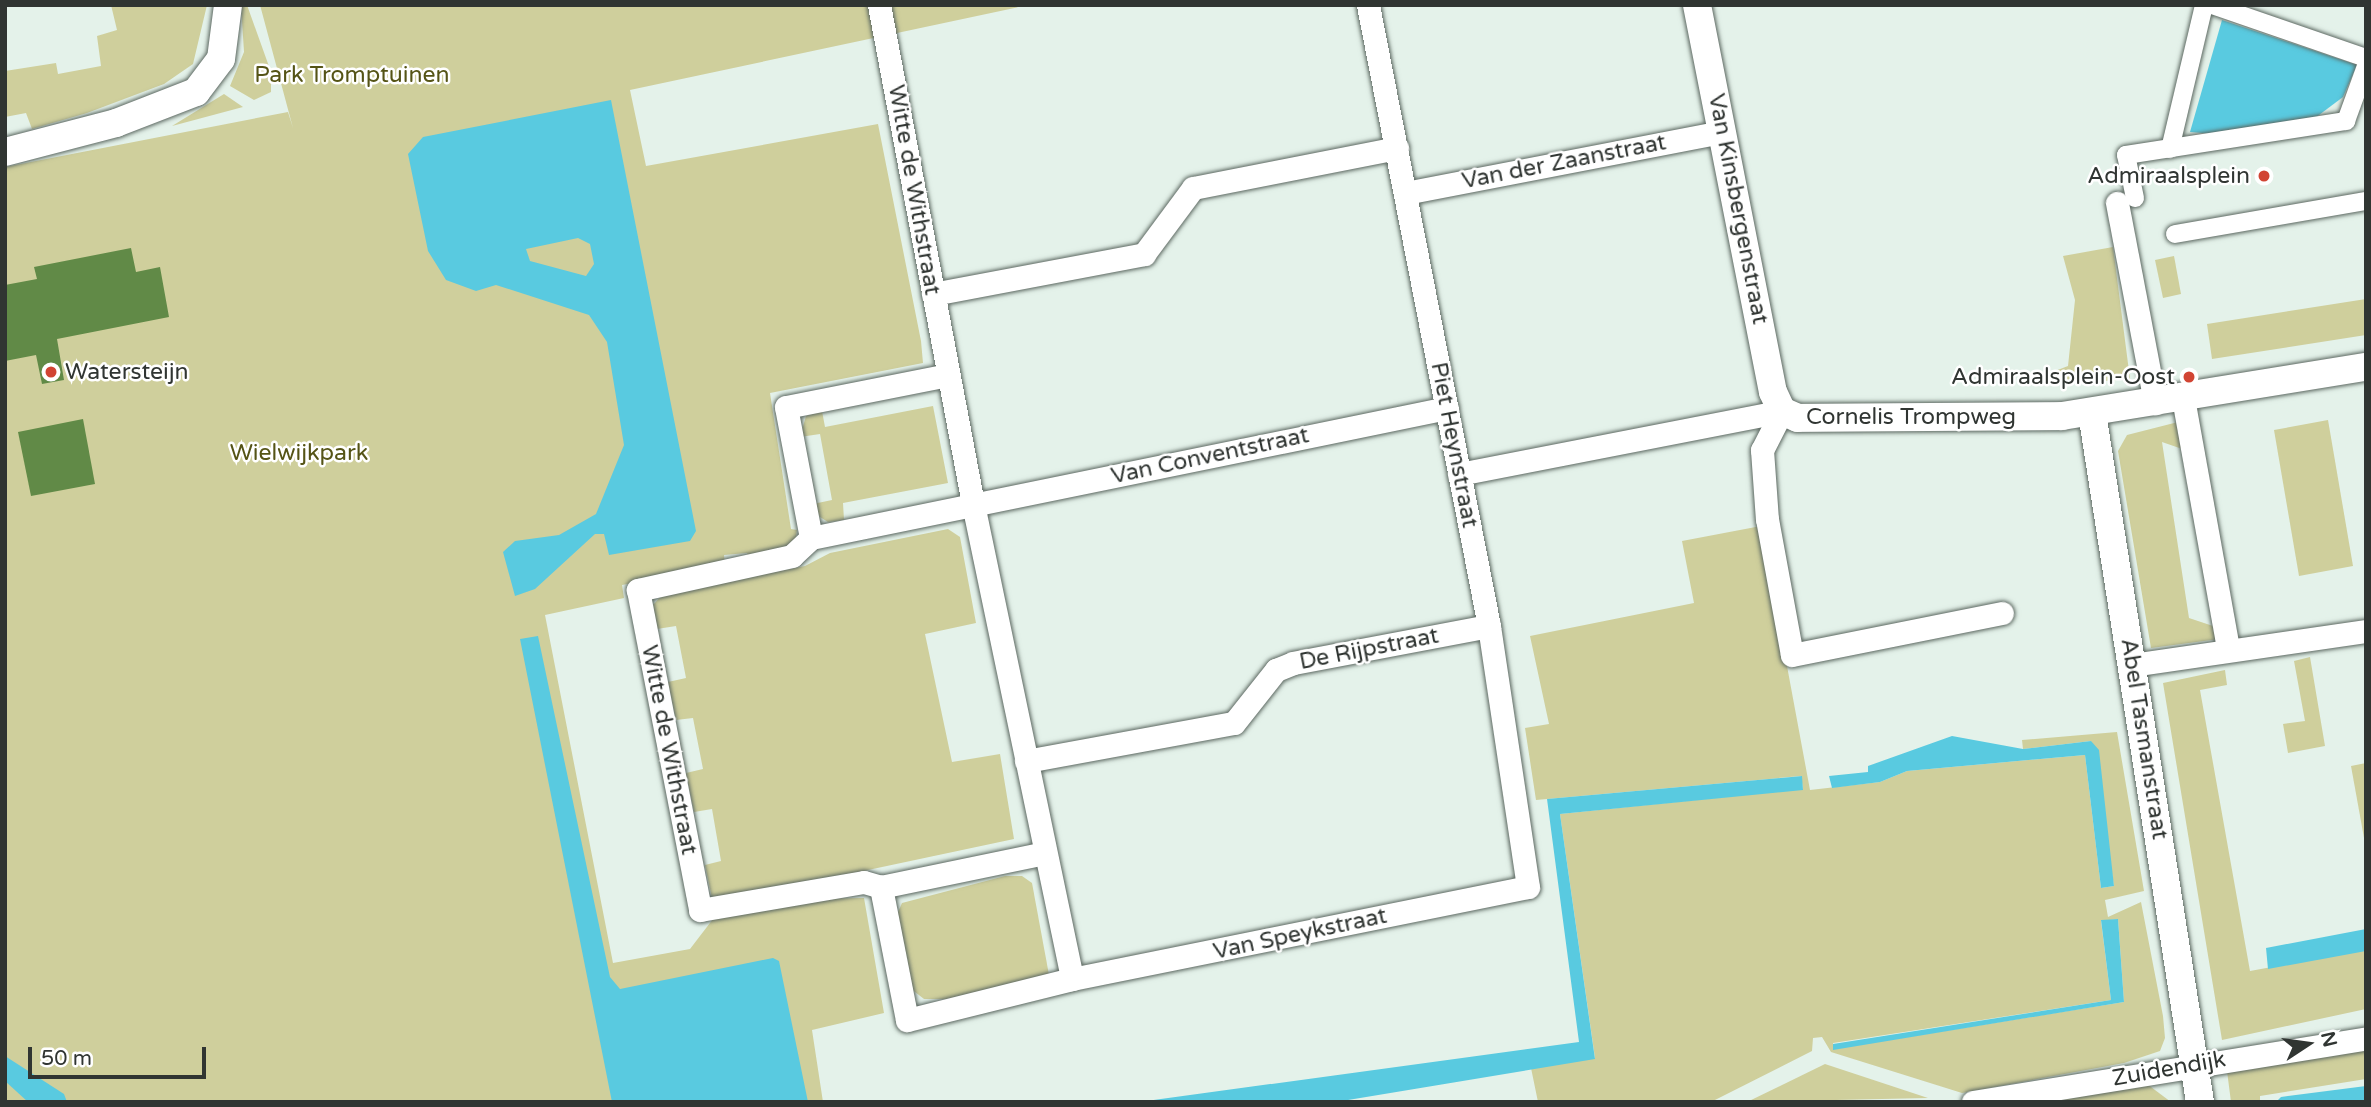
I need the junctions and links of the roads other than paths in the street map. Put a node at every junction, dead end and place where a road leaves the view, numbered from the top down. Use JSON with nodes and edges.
{"nodes":[{"id":1,"x":228,"y":5,"type":"edge"},
{"id":2,"x":879,"y":5,"type":"edge"},
{"id":3,"x":1368,"y":5,"type":"edge"},
{"id":4,"x":1698,"y":5,"type":"edge"},
{"id":5,"x":2204,"y":5,"type":"edge"},
{"id":6,"x":2212,"y":5,"type":"edge"},
{"id":7,"x":2259,"y":14,"type":"edge"},
{"id":8,"x":2366,"y":58,"type":"edge"},
{"id":9,"x":2366,"y":66,"type":"edge"},
{"id":10,"x":1723,"y":132,"type":"junction"},
{"id":11,"x":1397,"y":148,"type":"junction"},
{"id":12,"x":2170,"y":149,"type":"junction"},
{"id":13,"x":5,"y":152,"type":"edge"},
{"id":14,"x":1405,"y":193,"type":"junction"},
{"id":15,"x":2126,"y":201,"type":"joint"},
{"id":16,"x":2366,"y":201,"type":"edge"},
{"id":17,"x":2175,"y":234,"type":"dead end"},
{"id":18,"x":933,"y":294,"type":"junction"},
{"id":19,"x":2366,"y":367,"type":"edge"},
{"id":20,"x":948,"y":375,"type":"junction"},
{"id":21,"x":2183,"y":398,"type":"junction"},
{"id":22,"x":2155,"y":403,"type":"junction"},
{"id":23,"x":1447,"y":408,"type":"junction"},
{"id":24,"x":1782,"y":411,"type":"junction"},
{"id":25,"x":2092,"y":414,"type":"junction"},
{"id":26,"x":1459,"y":474,"type":"junction"},
{"id":27,"x":973,"y":505,"type":"junction"},
{"id":28,"x":811,"y":538,"type":"junction"},
{"id":29,"x":2002,"y":613,"type":"dead end"},
{"id":30,"x":1489,"y":626,"type":"junction"},
{"id":31,"x":2366,"y":631,"type":"edge"},
{"id":32,"x":2228,"y":649,"type":"junction"},
{"id":33,"x":2132,"y":665,"type":"junction"},
{"id":34,"x":1026,"y":761,"type":"junction"},
{"id":35,"x":1045,"y":853,"type":"junction"},
{"id":36,"x":881,"y":887,"type":"junction"},
{"id":37,"x":1528,"y":887,"type":"joint"},
{"id":38,"x":1072,"y":979,"type":"junction"},
{"id":39,"x":2366,"y":1038,"type":"edge"},
{"id":40,"x":2196,"y":1064,"type":"junction"},
{"id":41,"x":1973,"y":1102,"type":"edge"},
{"id":42,"x":2200,"y":1102,"type":"edge"}],
"edges":[{"from":1,"to":13,"type":"street"},
{"from":2,"to":18,"type":"street","name":"Witte de Withstraat"},
{"from":3,"to":11,"type":"street","name":"Piet Heynstraat"},
{"from":4,"to":10,"type":"street","name":"Van Kinsbergenstraat"},
{"from":5,"to":12,"type":"street"},
{"from":6,"to":7,"type":"street"},
{"from":7,"to":8,"type":"street"},
{"from":9,"to":12,"type":"street"},
{"from":10,"to":14,"type":"street","name":"Van der Zaanstraat"},
{"from":10,"to":24,"type":"street","name":"Van Kinsbergenstraat"},
{"from":11,"to":14,"type":"street","name":"Piet Heynstraat"},
{"from":11,"to":18,"type":"street"},
{"from":12,"to":15,"type":"street"},
{"from":14,"to":23,"type":"street","name":"Piet Heynstraat"},
{"from":15,"to":22,"type":"street"},
{"from":16,"to":17,"type":"street"},
{"from":18,"to":20,"type":"street","name":"Witte de Withstraat"},
{"from":19,"to":21,"type":"street","name":"Cornelis Trompweg"},
{"from":20,"to":27,"type":"street","name":"Witte de Withstraat"},
{"from":20,"to":28,"type":"street"},
{"from":21,"to":22,"type":"street","name":"Cornelis Trompweg"},
{"from":21,"to":32,"type":"street"},
{"from":22,"to":25,"type":"street","name":"Cornelis Trompweg"},
{"from":23,"to":26,"type":"street","name":"Piet Heynstraat"},
{"from":23,"to":27,"type":"street","name":"Van Conventstraat"},
{"from":24,"to":25,"type":"street","name":"Cornelis Trompweg"},
{"from":24,"to":26,"type":"street","name":"Cornelis Trompweg"},
{"from":24,"to":29,"type":"street"},
{"from":25,"to":33,"type":"street","name":"Abel Tasmanstraat"},
{"from":26,"to":30,"type":"street","name":"Piet Heynstraat"},
{"from":27,"to":28,"type":"street","name":"Witte de Withstraat"},
{"from":27,"to":34,"type":"street","name":"Witte de Withstraat"},
{"from":28,"to":36,"type":"street","name":"Witte de Withstraat"},
{"from":30,"to":34,"type":"street","name":"De Rijpstraat"},
{"from":30,"to":37,"type":"street","name":"Piet Heynstraat"},
{"from":31,"to":32,"type":"street"},
{"from":32,"to":33,"type":"street"},
{"from":33,"to":40,"type":"street","name":"Abel Tasmanstraat"},
{"from":34,"to":35,"type":"street","name":"Witte de Withstraat"},
{"from":35,"to":36,"type":"street","name":"Witte de Withstraat"},
{"from":35,"to":38,"type":"street","name":"Witte de Withstraat"},
{"from":36,"to":38,"type":"street"},
{"from":37,"to":38,"type":"street","name":"Van Speykstraat"},
{"from":39,"to":40,"type":"street","name":"Zuidendijk"},
{"from":40,"to":41,"type":"street","name":"Zuidendijk"},
{"from":40,"to":42,"type":"street","name":"Abel Tasmanstraat"}]}
